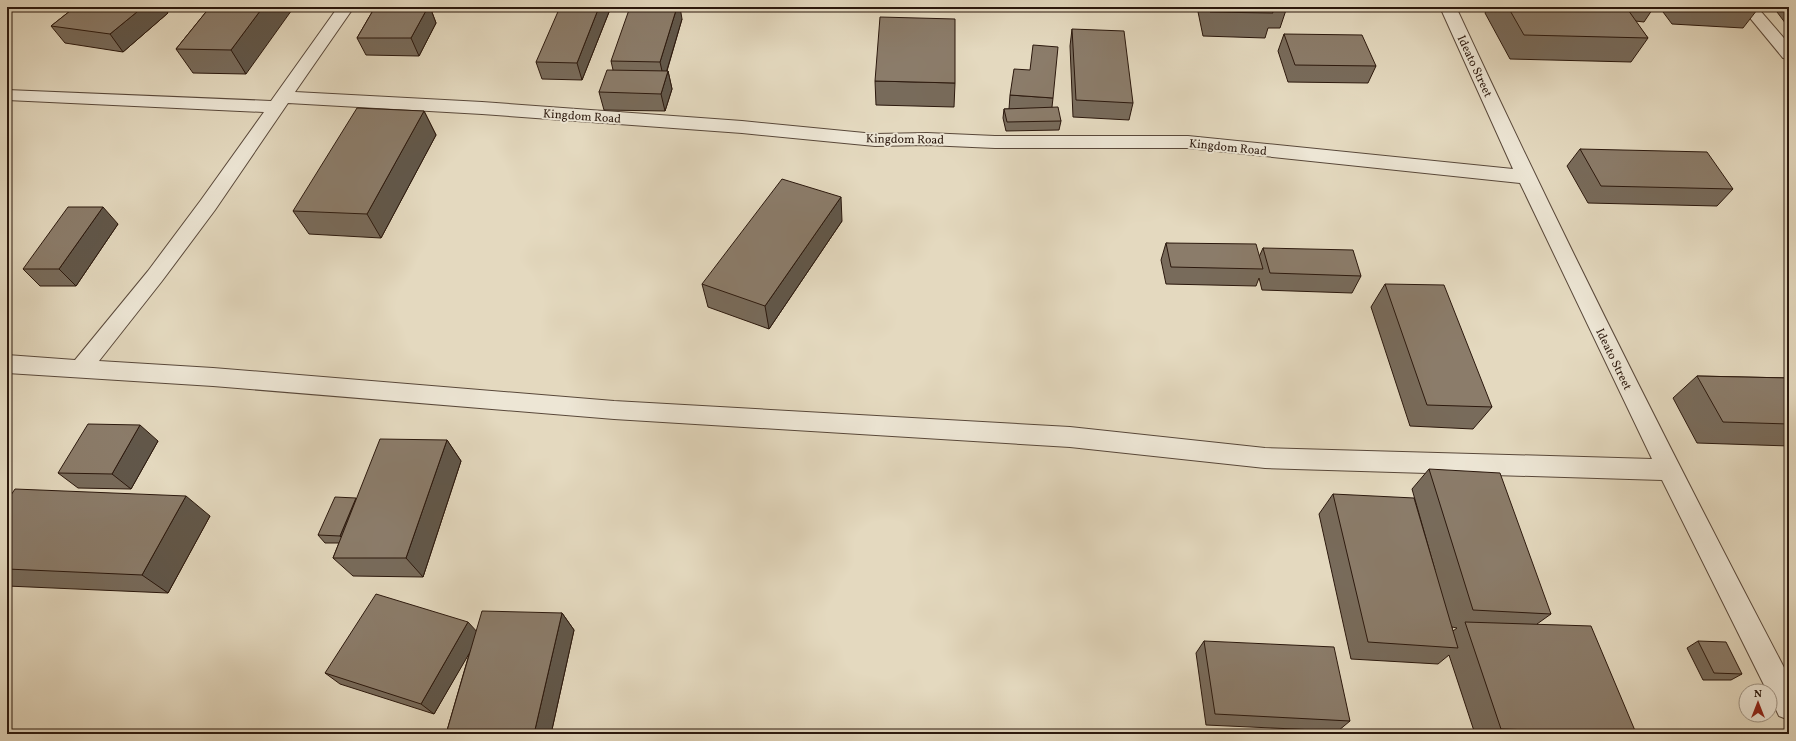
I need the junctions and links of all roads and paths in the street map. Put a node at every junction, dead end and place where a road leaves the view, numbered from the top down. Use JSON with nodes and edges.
{"nodes":[{"id":1,"x":346,"y":7,"type":"edge"},
{"id":2,"x":1448,"y":7,"type":"edge"},
{"id":3,"x":1749,"y":7,"type":"edge"},
{"id":4,"x":1789,"y":54,"type":"edge"},
{"id":5,"x":7,"y":95,"type":"edge"},
{"id":6,"x":280,"y":102,"type":"junction"},
{"id":7,"x":1526,"y":177,"type":"junction"},
{"id":8,"x":7,"y":364,"type":"edge"},
{"id":9,"x":80,"y":369,"type":"junction"},
{"id":10,"x":1669,"y":470,"type":"junction"},
{"id":11,"x":1789,"y":706,"type":"edge"}],
"edges":[{"from":1,"to":6,"type":"street"},
{"from":2,"to":7,"type":"street","name":"Ideato Street"},
{"from":3,"to":4,"type":"street"},
{"from":5,"to":6,"type":"street","name":"Kingdom Road"},
{"from":6,"to":7,"type":"street","name":"Kingdom Road"},
{"from":6,"to":9,"type":"street"},
{"from":7,"to":10,"type":"street","name":"Ideato Street"},
{"from":8,"to":9,"type":"street"},
{"from":9,"to":10,"type":"street"},
{"from":10,"to":11,"type":"street","name":"Ideato Street"}]}
